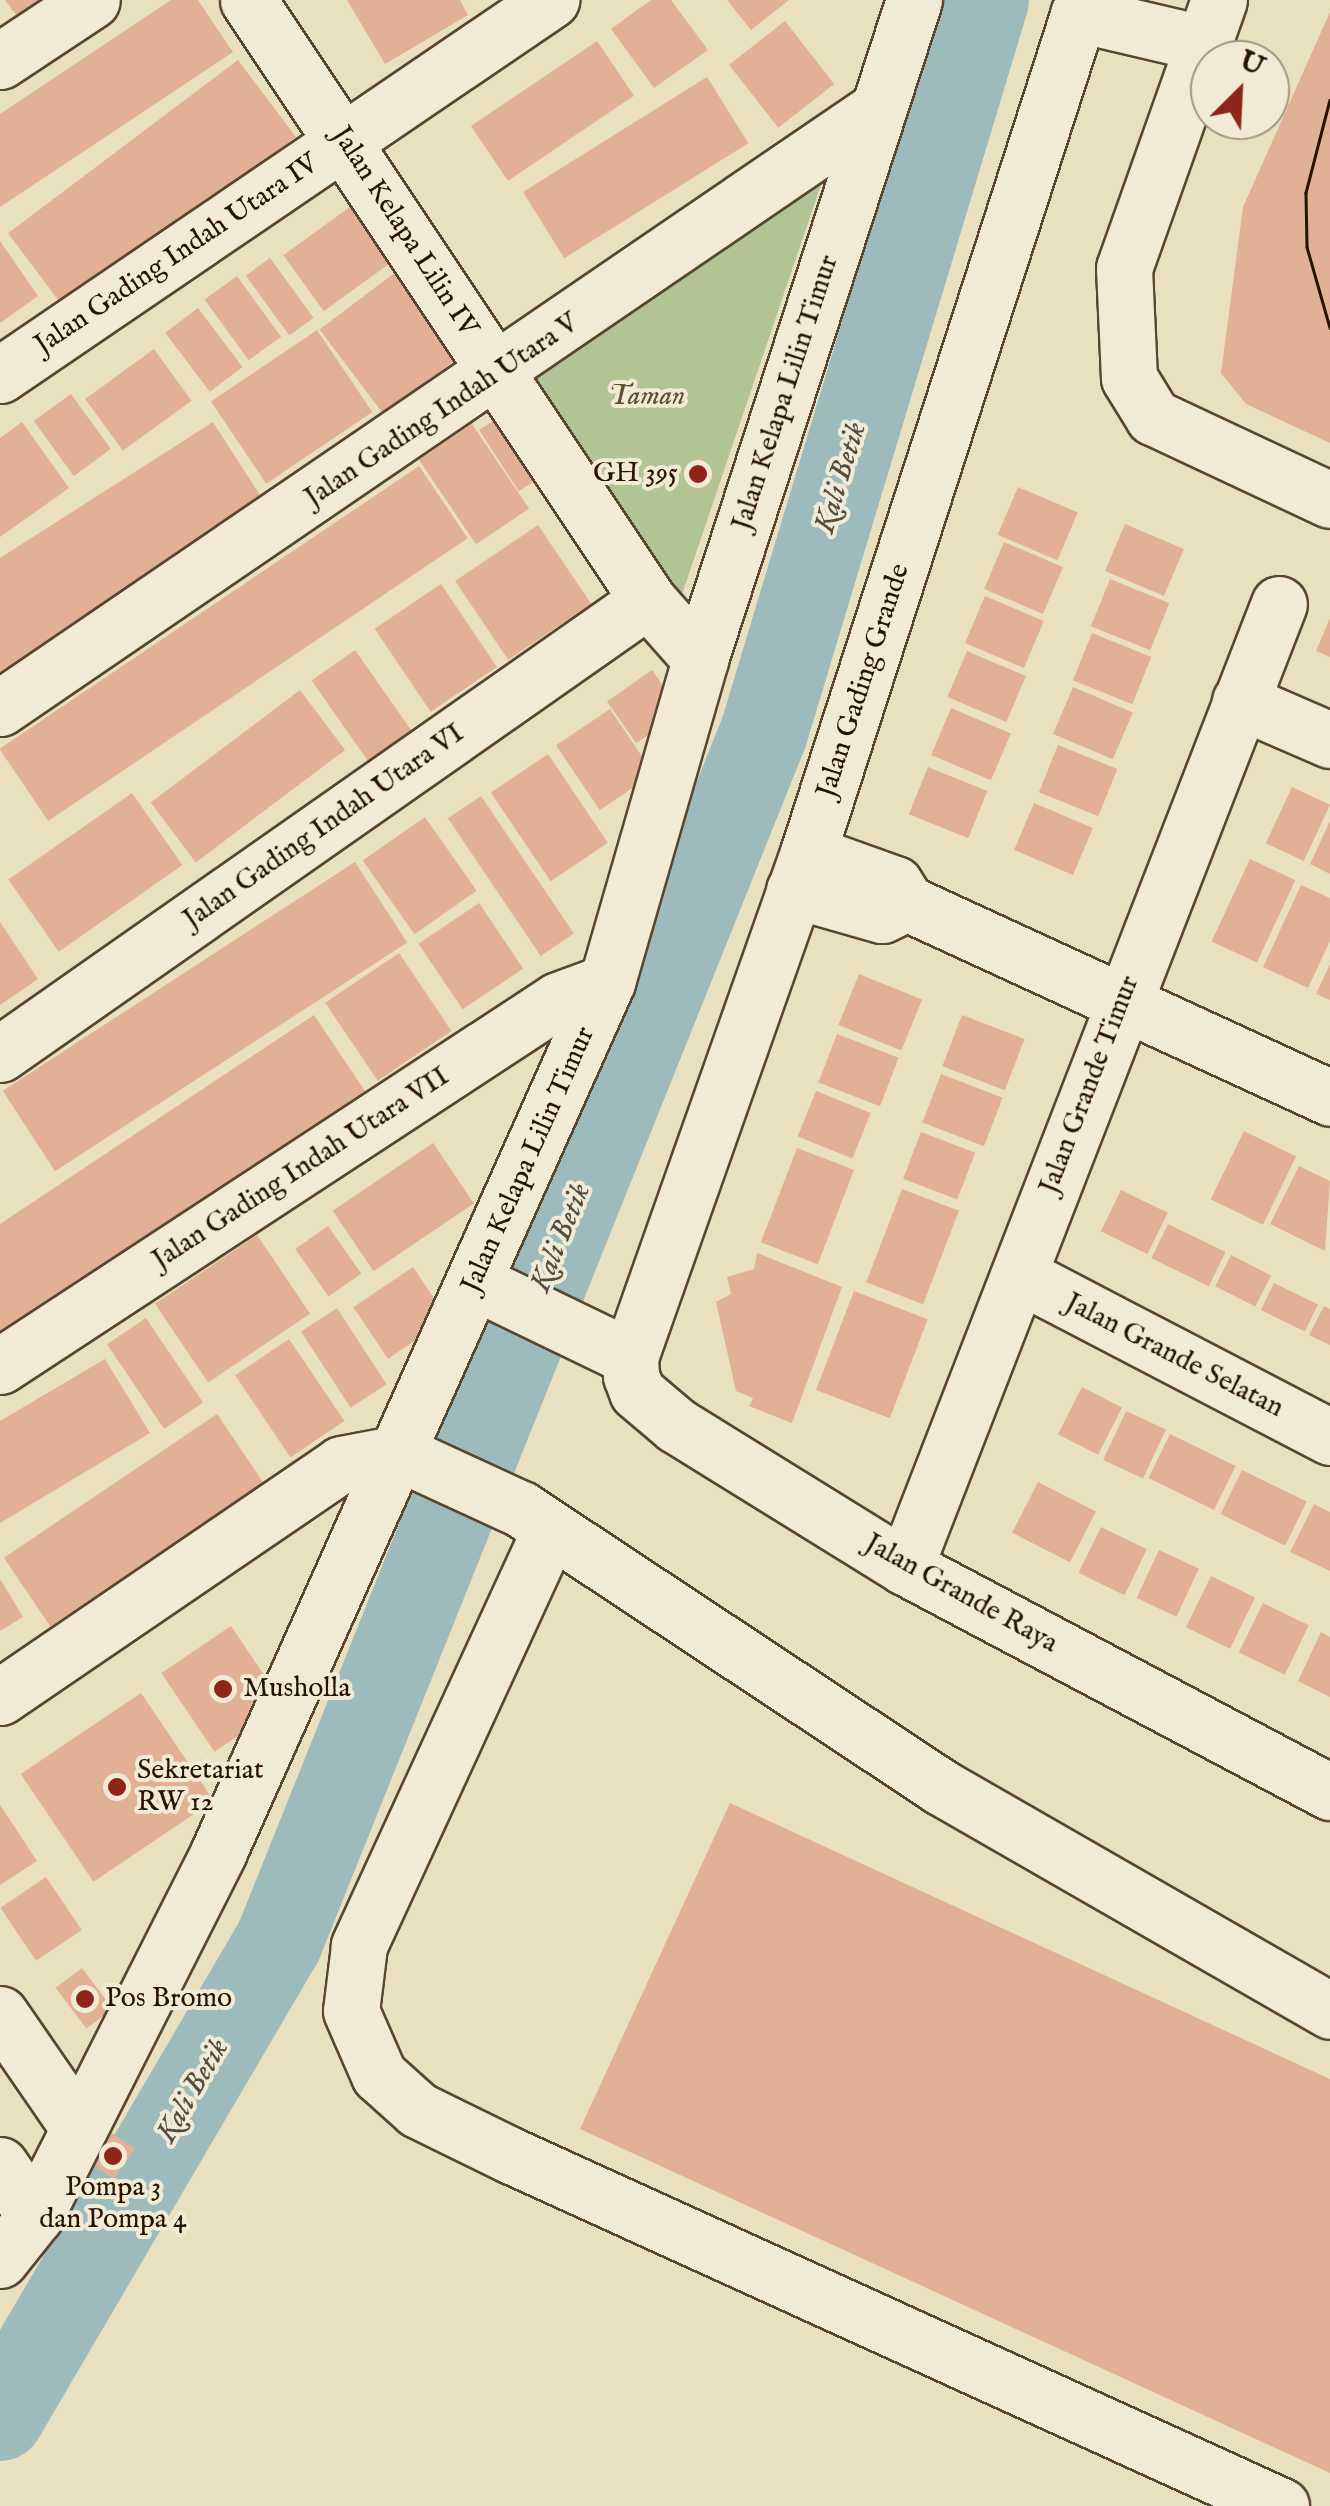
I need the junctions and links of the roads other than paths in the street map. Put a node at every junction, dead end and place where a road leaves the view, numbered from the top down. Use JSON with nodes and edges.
{"nodes":[{"id":1,"x":92,"y":0,"type":"edge"},
{"id":2,"x":248,"y":0,"type":"edge"},
{"id":3,"x":552,"y":0,"type":"edge"},
{"id":4,"x":914,"y":0,"type":"edge"},
{"id":5,"x":1080,"y":7,"type":"edge"},
{"id":6,"x":1211,"y":22,"type":"edge"},
{"id":7,"x":0,"y":61,"type":"edge"},
{"id":8,"x":879,"y":108,"type":"junction"},
{"id":9,"x":345,"y":141,"type":"junction"},
{"id":10,"x":0,"y":375,"type":"edge"},
{"id":11,"x":498,"y":375,"type":"junction"},
{"id":12,"x":1330,"y":500,"type":"edge"},
{"id":13,"x":648,"y":600,"type":"junction"},
{"id":14,"x":1278,"y":604,"type":"dead end"},
{"id":15,"x":700,"y":659,"type":"junction"},
{"id":16,"x":1240,"y":701,"type":"junction"},
{"id":17,"x":0,"y":708,"type":"edge"},
{"id":18,"x":1330,"y":740,"type":"edge"},
{"id":19,"x":801,"y":872,"type":"junction"},
{"id":20,"x":607,"y":982,"type":"junction"},
{"id":21,"x":1122,"y":996,"type":"junction"},
{"id":22,"x":0,"y":1054,"type":"edge"},
{"id":23,"x":1330,"y":1098,"type":"edge"},
{"id":24,"x":1019,"y":1276,"type":"junction"},
{"id":25,"x":481,"y":1297,"type":"junction"},
{"id":26,"x":622,"y":1354,"type":"junction"},
{"id":27,"x":0,"y":1366,"type":"edge"},
{"id":28,"x":1330,"y":1436,"type":"edge"},
{"id":29,"x":406,"y":1439,"type":"junction"},
{"id":30,"x":529,"y":1517,"type":"junction"},
{"id":31,"x":905,"y":1567,"type":"junction"},
{"id":32,"x":0,"y":1697,"type":"edge"},
{"id":33,"x":1330,"y":1792,"type":"edge"},
{"id":34,"x":1330,"y":2011,"type":"edge"},
{"id":35,"x":0,"y":2014,"type":"edge"},
{"id":36,"x":0,"y":2165,"type":"edge"},
{"id":37,"x":59,"y":2166,"type":"junction"},
{"id":38,"x":0,"y":2260,"type":"edge"},
{"id":39,"x":1281,"y":2506,"type":"edge"}],
"edges":[{"from":1,"to":7,"type":"street"},
{"from":2,"to":9,"type":"street","name":"Jalan Kelapa Lilin IV"},
{"from":3,"to":9,"type":"street","name":"Jalan Gading Indah Utara IV"},
{"from":4,"to":8,"type":"street","name":"Jalan Kelapa Lilin Timur"},
{"from":5,"to":6,"type":"street"},
{"from":5,"to":19,"type":"street","name":"Jalan Gading Grande"},
{"from":6,"to":12,"type":"street"},
{"from":8,"to":11,"type":"street","name":"Jalan Gading Indah Utara V"},
{"from":8,"to":15,"type":"street","name":"Jalan Kelapa Lilin Timur"},
{"from":9,"to":10,"type":"street","name":"Jalan Gading Indah Utara IV"},
{"from":9,"to":11,"type":"street","name":"Jalan Kelapa Lilin IV"},
{"from":11,"to":13,"type":"street","name":"Jalan Kelapa Lilin IV"},
{"from":11,"to":17,"type":"street","name":"Jalan Gading Indah Utara V"},
{"from":13,"to":15,"type":"street","name":"Jalan Kelapa Lilin IV"},
{"from":13,"to":22,"type":"street","name":"Jalan Gading Indah Utara VI"},
{"from":14,"to":16,"type":"street","name":"Jalan Grande Timur"},
{"from":15,"to":20,"type":"street","name":"Jalan Kelapa Lilin Timur"},
{"from":16,"to":18,"type":"street"},
{"from":16,"to":21,"type":"street","name":"Jalan Grande Timur"},
{"from":19,"to":21,"type":"street"},
{"from":19,"to":26,"type":"street","name":"Jalan Gading Grande"},
{"from":20,"to":25,"type":"street","name":"Jalan Kelapa Lilin Timur"},
{"from":20,"to":27,"type":"street","name":"Jalan Gading Indah Utara VII"},
{"from":21,"to":23,"type":"street"},
{"from":21,"to":24,"type":"street","name":"Jalan Grande Timur"},
{"from":24,"to":28,"type":"street","name":"Jalan Grande Selatan"},
{"from":24,"to":31,"type":"street","name":"Jalan Grande Timur"},
{"from":25,"to":26,"type":"street"},
{"from":25,"to":29,"type":"street","name":"Jalan Kelapa Lilin Timur"},
{"from":26,"to":31,"type":"street","name":"Jalan Grande Raya"},
{"from":29,"to":30,"type":"street"},
{"from":29,"to":32,"type":"street"},
{"from":29,"to":37,"type":"street","name":"Jalan Kelapa Lilin Timur"},
{"from":30,"to":34,"type":"street"},
{"from":30,"to":39,"type":"street"},
{"from":31,"to":33,"type":"street","name":"Jalan Grande Raya"},
{"from":35,"to":37,"type":"street"},
{"from":36,"to":37,"type":"street"},
{"from":37,"to":38,"type":"street","name":"Jalan Kelapa Lilin Timur"}]}
